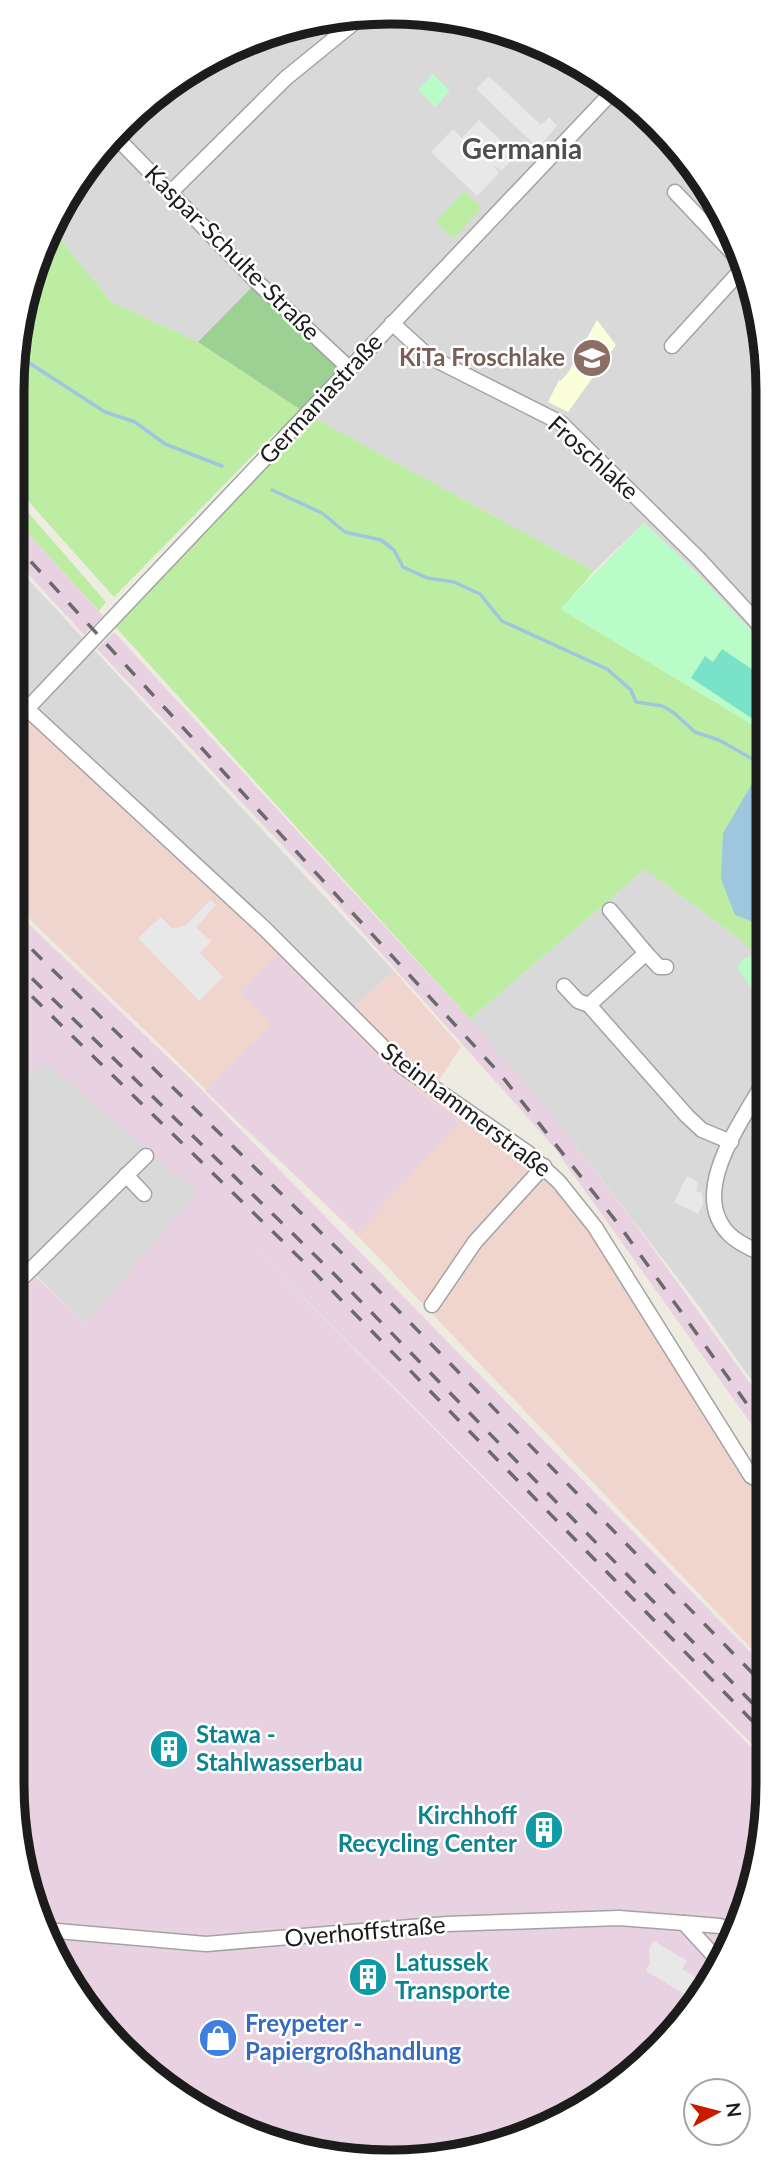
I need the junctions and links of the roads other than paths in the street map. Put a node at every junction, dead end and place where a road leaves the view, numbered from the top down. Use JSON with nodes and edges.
{"nodes":[{"id":1,"x":340,"y":28,"type":"edge"},
{"id":2,"x":608,"y":96,"type":"edge"},
{"id":3,"x":122,"y":142,"type":"edge"},
{"id":4,"x":172,"y":191,"type":"junction"},
{"id":5,"x":675,"y":192,"type":"dead end"},
{"id":6,"x":726,"y":247,"type":"edge"},
{"id":7,"x":737,"y":275,"type":"edge"},
{"id":8,"x":392,"y":323,"type":"junction"},
{"id":9,"x":672,"y":346,"type":"dead end"},
{"id":10,"x":349,"y":368,"type":"junction"},
{"id":11,"x":756,"y":621,"type":"edge"},
{"id":12,"x":24,"y":706,"type":"edge"},
{"id":13,"x":27,"y":709,"type":"junction"},
{"id":14,"x":610,"y":910,"type":"dead end"},
{"id":15,"x":646,"y":953,"type":"junction"},
{"id":16,"x":666,"y":967,"type":"dead end"},
{"id":17,"x":564,"y":986,"type":"dead end"},
{"id":18,"x":589,"y":1005,"type":"junction"},
{"id":19,"x":756,"y":1096,"type":"edge"},
{"id":20,"x":731,"y":1142,"type":"junction"},
{"id":21,"x":146,"y":1156,"type":"dead end"},
{"id":22,"x":544,"y":1166,"type":"junction"},
{"id":23,"x":126,"y":1175,"type":"junction"},
{"id":24,"x":144,"y":1194,"type":"dead end"},
{"id":25,"x":756,"y":1250,"type":"edge"},
{"id":26,"x":24,"y":1276,"type":"edge"},
{"id":27,"x":432,"y":1305,"type":"dead end"},
{"id":28,"x":756,"y":1479,"type":"edge"},
{"id":29,"x":684,"y":1923,"type":"junction"},
{"id":30,"x":726,"y":1929,"type":"edge"},
{"id":31,"x":55,"y":1931,"type":"edge"},
{"id":32,"x":714,"y":1955,"type":"edge"}],
"edges":[{"from":1,"to":4,"type":"street"},
{"from":2,"to":8,"type":"street","name":"Germaniastraße"},
{"from":3,"to":4,"type":"street","name":"Kaspar-Schulte-Straße"},
{"from":4,"to":10,"type":"street","name":"Kaspar-Schulte-Straße"},
{"from":5,"to":6,"type":"street"},
{"from":7,"to":9,"type":"street"},
{"from":8,"to":10,"type":"street","name":"Germaniastraße"},
{"from":8,"to":11,"type":"street","name":"Froschlake"},
{"from":10,"to":13,"type":"street","name":"Germaniastraße"},
{"from":12,"to":13,"type":"street","name":"Steinhammerstraße"},
{"from":13,"to":22,"type":"street","name":"Steinhammerstraße"},
{"from":14,"to":15,"type":"street"},
{"from":15,"to":16,"type":"street"},
{"from":15,"to":18,"type":"street"},
{"from":17,"to":18,"type":"street"},
{"from":18,"to":20,"type":"street"},
{"from":19,"to":20,"type":"street"},
{"from":20,"to":25,"type":"street"},
{"from":21,"to":23,"type":"street"},
{"from":22,"to":27,"type":"street"},
{"from":22,"to":28,"type":"street","name":"Steinhammerstraße"},
{"from":23,"to":24,"type":"street"},
{"from":23,"to":26,"type":"street"},
{"from":29,"to":30,"type":"street","name":"Overhoffstraße"},
{"from":29,"to":31,"type":"street","name":"Overhoffstraße"},
{"from":29,"to":32,"type":"street"}]}
